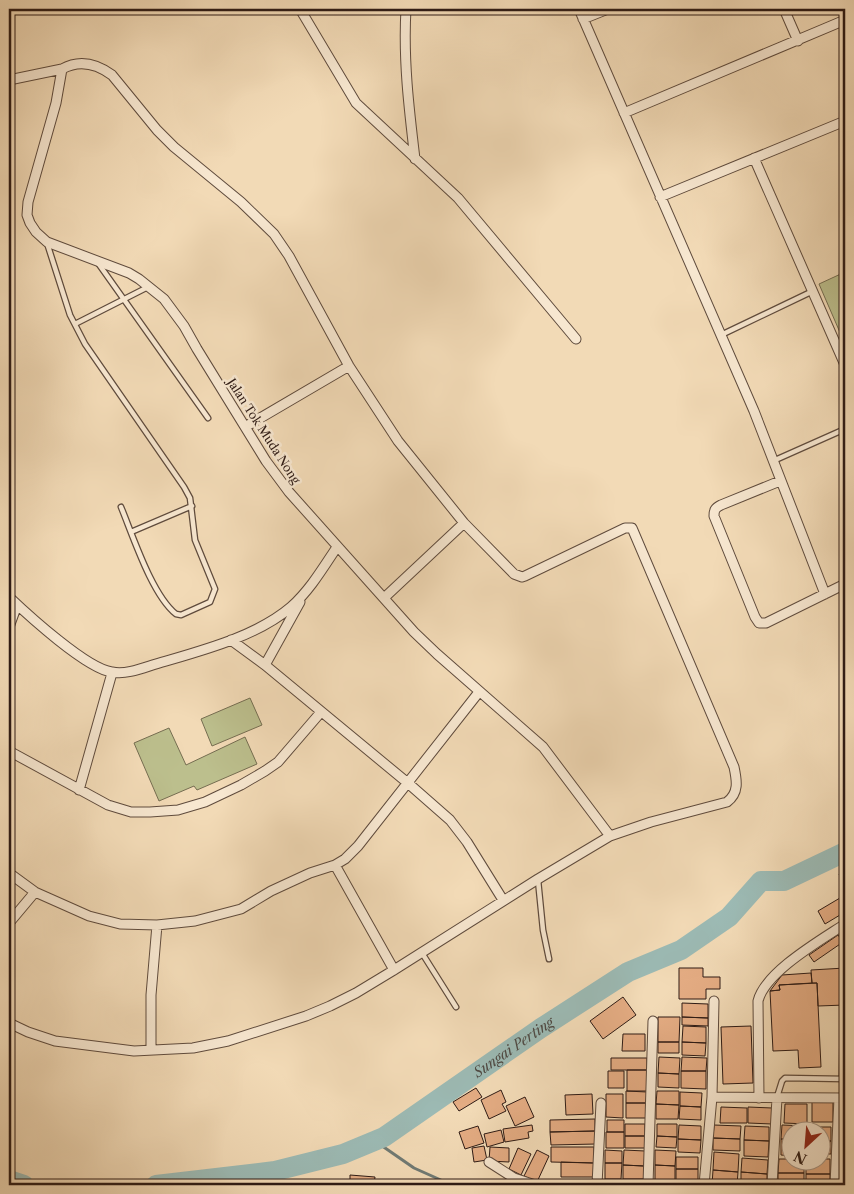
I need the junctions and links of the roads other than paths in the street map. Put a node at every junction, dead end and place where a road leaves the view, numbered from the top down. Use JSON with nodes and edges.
{"nodes":[{"id":1,"x":300,"y":9,"type":"edge"},
{"id":2,"x":406,"y":9,"type":"edge"},
{"id":3,"x":579,"y":9,"type":"edge"},
{"id":4,"x":608,"y":9,"type":"edge"},
{"id":5,"x":784,"y":9,"type":"edge"},
{"id":6,"x":583,"y":19,"type":"junction"},
{"id":7,"x":845,"y":20,"type":"edge"},
{"id":8,"x":798,"y":41,"type":"junction"},
{"id":9,"x":62,"y":69,"type":"junction"},
{"id":10,"x":9,"y":80,"type":"edge"},
{"id":11,"x":624,"y":113,"type":"junction"},
{"id":12,"x":845,"y":121,"type":"edge"},
{"id":13,"x":754,"y":158,"type":"junction"},
{"id":14,"x":415,"y":159,"type":"junction"},
{"id":15,"x":660,"y":197,"type":"junction"},
{"id":16,"x":47,"y":242,"type":"junction"},
{"id":17,"x":96,"y":260,"type":"junction"},
{"id":18,"x":149,"y":286,"type":"junction"},
{"id":19,"x":812,"y":291,"type":"junction"},
{"id":20,"x":124,"y":299,"type":"junction"},
{"id":21,"x":75,"y":324,"type":"junction"},
{"id":22,"x":721,"y":335,"type":"junction"},
{"id":23,"x":576,"y":339,"type":"dead end"},
{"id":24,"x":845,"y":365,"type":"edge"},
{"id":25,"x":348,"y":366,"type":"junction"},
{"id":26,"x":208,"y":418,"type":"dead end"},
{"id":27,"x":245,"y":427,"type":"junction"},
{"id":28,"x":845,"y":429,"type":"edge"},
{"id":29,"x":773,"y":462,"type":"junction"},
{"id":30,"x":780,"y":481,"type":"junction"},
{"id":31,"x":192,"y":506,"type":"junction"},
{"id":32,"x":121,"y":507,"type":"dead end"},
{"id":33,"x":464,"y":523,"type":"junction"},
{"id":34,"x":131,"y":532,"type":"junction"},
{"id":35,"x":337,"y":547,"type":"junction"},
{"id":36,"x":845,"y":584,"type":"edge"},
{"id":37,"x":824,"y":594,"type":"junction"},
{"id":38,"x":304,"y":595,"type":"junction"},
{"id":39,"x":9,"y":597,"type":"edge"},
{"id":40,"x":384,"y":598,"type":"junction"},
{"id":41,"x":17,"y":605,"type":"junction"},
{"id":42,"x":9,"y":627,"type":"edge"},
{"id":43,"x":231,"y":640,"type":"junction"},
{"id":44,"x":265,"y":665,"type":"junction"},
{"id":45,"x":112,"y":673,"type":"junction"},
{"id":46,"x":479,"y":692,"type":"junction"},
{"id":47,"x":321,"y":712,"type":"junction"},
{"id":48,"x":9,"y":751,"type":"edge"},
{"id":49,"x":409,"y":784,"type":"junction"},
{"id":50,"x":79,"y":790,"type":"junction"},
{"id":51,"x":610,"y":836,"type":"junction"},
{"id":52,"x":335,"y":865,"type":"junction"},
{"id":53,"x":9,"y":874,"type":"edge"},
{"id":54,"x":538,"y":879,"type":"junction"},
{"id":55,"x":35,"y":892,"type":"junction"},
{"id":56,"x":503,"y":900,"type":"junction"},
{"id":57,"x":9,"y":923,"type":"edge"},
{"id":58,"x":845,"y":924,"type":"edge"},
{"id":59,"x":157,"y":925,"type":"junction"},
{"id":60,"x":422,"y":952,"type":"junction"},
{"id":61,"x":549,"y":960,"type":"dead end"},
{"id":62,"x":394,"y":970,"type":"junction"},
{"id":63,"x":714,"y":1001,"type":"dead end"},
{"id":64,"x":456,"y":1007,"type":"dead end"},
{"id":65,"x":845,"y":1011,"type":"edge"},
{"id":66,"x":653,"y":1021,"type":"dead end"},
{"id":67,"x":9,"y":1023,"type":"edge"},
{"id":68,"x":151,"y":1050,"type":"junction"},
{"id":69,"x":844,"y":1079,"type":"edge"},
{"id":70,"x":712,"y":1097,"type":"junction"},
{"id":71,"x":759,"y":1098,"type":"junction"},
{"id":72,"x":777,"y":1098,"type":"junction"},
{"id":73,"x":842,"y":1098,"type":"edge"},
{"id":74,"x":601,"y":1104,"type":"dead end"},
{"id":75,"x":489,"y":1162,"type":"dead end"},
{"id":76,"x":535,"y":1185,"type":"edge"},
{"id":77,"x":597,"y":1185,"type":"edge"},
{"id":78,"x":648,"y":1185,"type":"edge"},
{"id":79,"x":704,"y":1185,"type":"edge"},
{"id":80,"x":772,"y":1185,"type":"edge"},
{"id":81,"x":835,"y":1185,"type":"edge"}],
"edges":[{"from":1,"to":14,"type":"street"},
{"from":2,"to":14,"type":"street"},
{"from":3,"to":6,"type":"street"},
{"from":4,"to":6,"type":"street"},
{"from":5,"to":8,"type":"street"},
{"from":6,"to":11,"type":"street"},
{"from":7,"to":8,"type":"street"},
{"from":8,"to":11,"type":"street"},
{"from":9,"to":10,"type":"street"},
{"from":9,"to":16,"type":"street","name":"Jalan Tok Muda Nong"},
{"from":9,"to":25,"type":"street"},
{"from":11,"to":15,"type":"street"},
{"from":12,"to":13,"type":"street"},
{"from":13,"to":15,"type":"street"},
{"from":13,"to":19,"type":"street"},
{"from":14,"to":23,"type":"street"},
{"from":15,"to":22,"type":"street"},
{"from":16,"to":17,"type":"street","name":"Jalan Tok Muda Nong"},
{"from":16,"to":21,"type":"lane"},
{"from":17,"to":18,"type":"street","name":"Jalan Tok Muda Nong"},
{"from":17,"to":20,"type":"lane"},
{"from":18,"to":20,"type":"lane"},
{"from":18,"to":27,"type":"street","name":"Jalan Tok Muda Nong"},
{"from":19,"to":22,"type":"lane"},
{"from":19,"to":24,"type":"street"},
{"from":20,"to":21,"type":"lane"},
{"from":20,"to":26,"type":"lane"},
{"from":21,"to":31,"type":"lane"},
{"from":22,"to":29,"type":"street"},
{"from":25,"to":27,"type":"street"},
{"from":25,"to":33,"type":"street"},
{"from":27,"to":35,"type":"street","name":"Jalan Tok Muda Nong"},
{"from":28,"to":29,"type":"lane"},
{"from":29,"to":30,"type":"street"},
{"from":30,"to":37,"type":"street"},
{"from":30,"to":37,"type":"street"},
{"from":31,"to":34,"type":"lane"},
{"from":31,"to":34,"type":"lane"},
{"from":32,"to":34,"type":"lane"},
{"from":33,"to":40,"type":"street"},
{"from":33,"to":51,"type":"street"},
{"from":35,"to":38,"type":"street"},
{"from":35,"to":40,"type":"street","name":"Jalan Tok Muda Nong"},
{"from":36,"to":37,"type":"street"},
{"from":38,"to":43,"type":"street"},
{"from":38,"to":44,"type":"street"},
{"from":39,"to":41,"type":"street"},
{"from":40,"to":46,"type":"street","name":"Jalan Tok Muda Nong"},
{"from":41,"to":42,"type":"street"},
{"from":41,"to":45,"type":"street"},
{"from":43,"to":44,"type":"street"},
{"from":43,"to":45,"type":"street"},
{"from":44,"to":47,"type":"street"},
{"from":45,"to":50,"type":"street"},
{"from":46,"to":49,"type":"street"},
{"from":46,"to":51,"type":"street","name":"Jalan Tok Muda Nong"},
{"from":47,"to":49,"type":"street"},
{"from":47,"to":50,"type":"street"},
{"from":48,"to":50,"type":"street"},
{"from":49,"to":52,"type":"street"},
{"from":49,"to":56,"type":"street"},
{"from":51,"to":54,"type":"street"},
{"from":52,"to":59,"type":"street"},
{"from":52,"to":62,"type":"street"},
{"from":53,"to":55,"type":"street"},
{"from":54,"to":56,"type":"street"},
{"from":54,"to":61,"type":"lane"},
{"from":55,"to":57,"type":"street"},
{"from":55,"to":59,"type":"street"},
{"from":56,"to":60,"type":"street"},
{"from":58,"to":71,"type":"street"},
{"from":59,"to":68,"type":"street"},
{"from":60,"to":62,"type":"street"},
{"from":60,"to":64,"type":"lane"},
{"from":62,"to":68,"type":"street"},
{"from":63,"to":70,"type":"street"},
{"from":65,"to":69,"type":"lane"},
{"from":66,"to":78,"type":"street"},
{"from":67,"to":68,"type":"street"},
{"from":69,"to":72,"type":"lane"},
{"from":70,"to":71,"type":"street"},
{"from":70,"to":79,"type":"street"},
{"from":71,"to":72,"type":"street"},
{"from":72,"to":73,"type":"street"},
{"from":72,"to":80,"type":"street"},
{"from":73,"to":81,"type":"street"},
{"from":74,"to":77,"type":"street"},
{"from":75,"to":76,"type":"street"}]}
